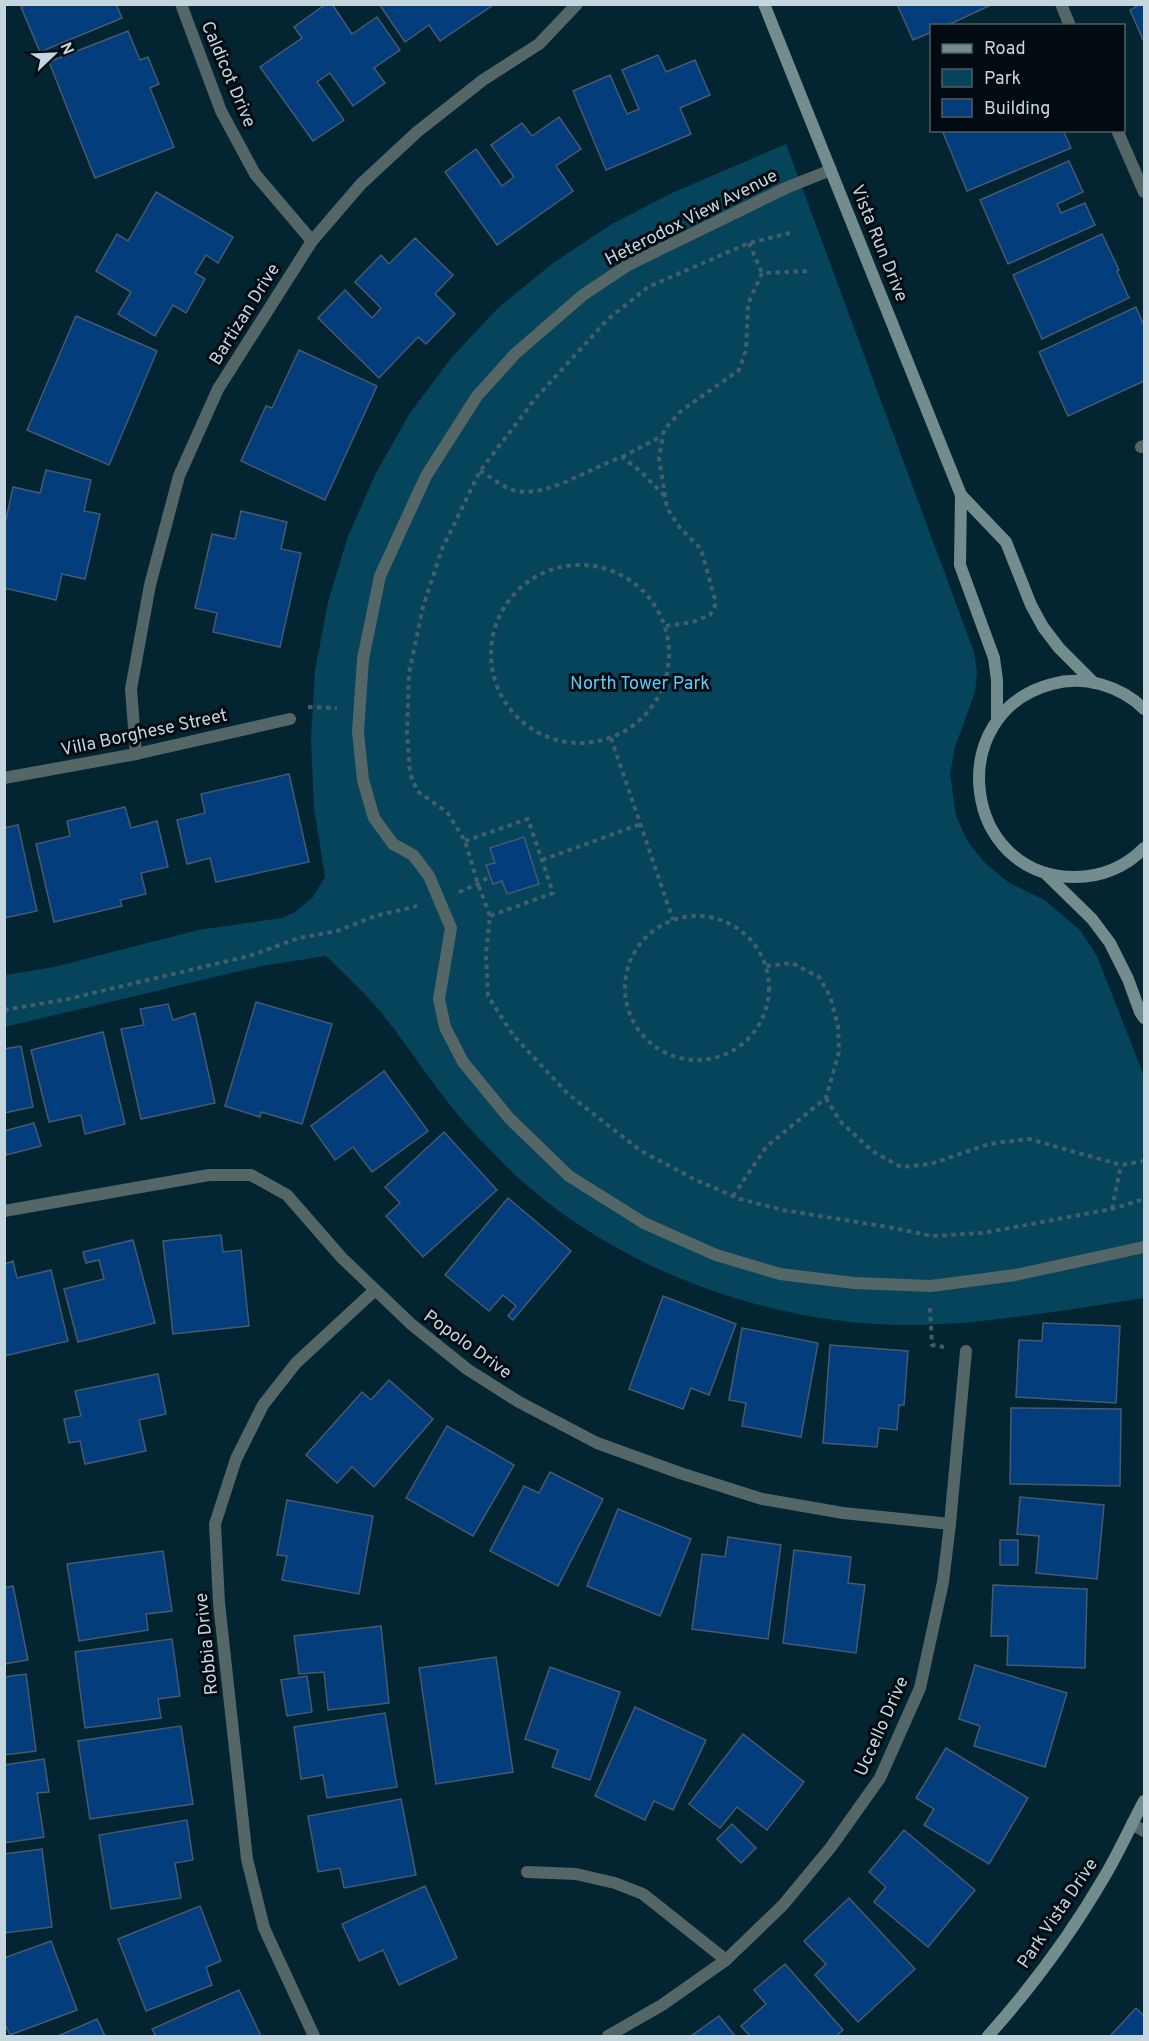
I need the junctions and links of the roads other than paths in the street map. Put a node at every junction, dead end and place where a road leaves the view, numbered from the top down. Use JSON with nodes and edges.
{"nodes":[{"id":1,"x":181,"y":4,"type":"edge"},
{"id":2,"x":578,"y":4,"type":"edge"},
{"id":3,"x":764,"y":4,"type":"edge"},
{"id":4,"x":1061,"y":4,"type":"edge"},
{"id":5,"x":1069,"y":24,"type":"edge"},
{"id":6,"x":1118,"y":132,"type":"edge"},
{"id":7,"x":831,"y":170,"type":"junction"},
{"id":8,"x":1144,"y":192,"type":"edge"},
{"id":9,"x":312,"y":241,"type":"junction"},
{"id":10,"x":961,"y":495,"type":"junction"},
{"id":11,"x":1094,"y":683,"type":"junction"},
{"id":12,"x":1143,"y":707,"type":"edge"},
{"id":13,"x":290,"y":719,"type":"road end"},
{"id":14,"x":997,"y":720,"type":"junction"},
{"id":15,"x":136,"y":754,"type":"junction"},
{"id":16,"x":4,"y":778,"type":"edge"},
{"id":17,"x":1144,"y":848,"type":"edge"},
{"id":18,"x":1045,"y":872,"type":"junction"},
{"id":19,"x":1144,"y":1018,"type":"edge"},
{"id":20,"x":4,"y":1211,"type":"edge"},
{"id":21,"x":1144,"y":1247,"type":"edge"},
{"id":22,"x":375,"y":1290,"type":"junction"},
{"id":23,"x":966,"y":1351,"type":"road end"},
{"id":24,"x":950,"y":1524,"type":"junction"},
{"id":25,"x":1144,"y":1801,"type":"edge"},
{"id":26,"x":1132,"y":1824,"type":"junction"},
{"id":27,"x":1144,"y":1831,"type":"edge"},
{"id":28,"x":527,"y":1872,"type":"dead end"},
{"id":29,"x":726,"y":1960,"type":"junction"},
{"id":30,"x":314,"y":2037,"type":"edge"},
{"id":31,"x":608,"y":2037,"type":"edge"},
{"id":32,"x":988,"y":2037,"type":"edge"}],
"edges":[{"from":1,"to":9,"type":"street","name":"Caldicot Drive"},
{"from":2,"to":9,"type":"street","name":"Bartizan Drive"},
{"from":3,"to":7,"type":"street","name":"Vista Run Drive"},
{"from":4,"to":5,"type":"street"},
{"from":6,"to":8,"type":"street"},
{"from":7,"to":10,"type":"street","name":"Vista Run Drive"},
{"from":7,"to":21,"type":"street","name":"Heterodox View Avenue"},
{"from":9,"to":15,"type":"street","name":"Bartizan Drive"},
{"from":10,"to":11,"type":"street","name":"Vista Run Drive"},
{"from":10,"to":14,"type":"street","name":"Vista Run Drive"},
{"from":11,"to":12,"type":"street"},
{"from":11,"to":14,"type":"street"},
{"from":13,"to":15,"type":"street","name":"Villa Borghese Street"},
{"from":14,"to":18,"type":"street"},
{"from":15,"to":16,"type":"street","name":"Villa Borghese Street"},
{"from":17,"to":18,"type":"street"},
{"from":18,"to":19,"type":"street"},
{"from":20,"to":22,"type":"street","name":"Popolo Drive"},
{"from":22,"to":24,"type":"street","name":"Popolo Drive"},
{"from":22,"to":30,"type":"street","name":"Robbia Drive"},
{"from":23,"to":24,"type":"street","name":"Uccello Drive"},
{"from":24,"to":29,"type":"street","name":"Uccello Drive"},
{"from":25,"to":26,"type":"street","name":"Park Vista Drive"},
{"from":26,"to":27,"type":"street"},
{"from":26,"to":32,"type":"street","name":"Park Vista Drive"},
{"from":28,"to":29,"type":"street"},
{"from":29,"to":31,"type":"street","name":"Uccello Drive"}]}
